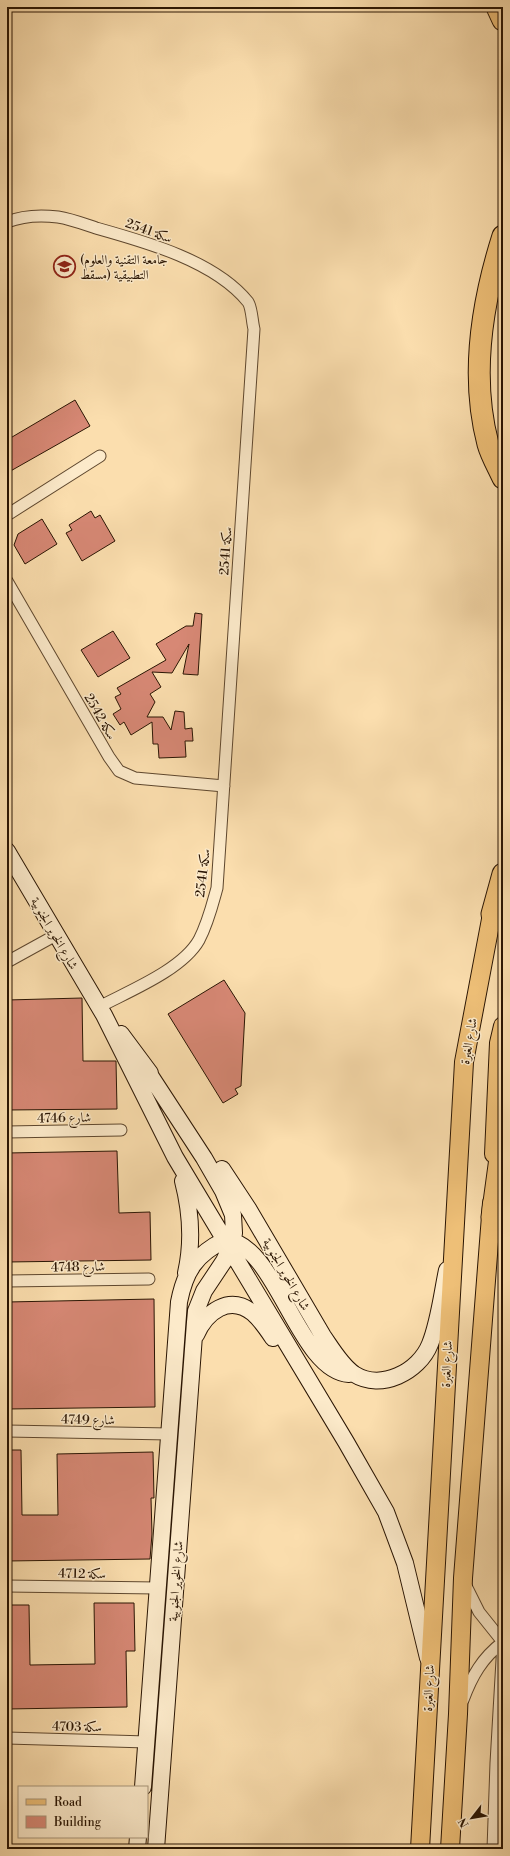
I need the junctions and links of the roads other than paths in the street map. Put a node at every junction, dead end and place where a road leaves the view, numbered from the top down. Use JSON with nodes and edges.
{"nodes":[{"id":1,"x":497,"y":7,"type":"edge"},
{"id":2,"x":503,"y":20,"type":"edge"},
{"id":3,"x":7,"y":222,"type":"edge"},
{"id":4,"x":503,"y":236,"type":"edge"},
{"id":5,"x":100,"y":456,"type":"dead end"},
{"id":6,"x":503,"y":478,"type":"edge"},
{"id":7,"x":7,"y":515,"type":"edge"},
{"id":8,"x":7,"y":581,"type":"edge"},
{"id":9,"x":224,"y":786,"type":"junction"},
{"id":10,"x":7,"y":851,"type":"edge"},
{"id":11,"x":503,"y":874,"type":"edge"},
{"id":12,"x":503,"y":884,"type":"edge"},
{"id":13,"x":492,"y":914,"type":"junction"},
{"id":14,"x":56,"y":935,"type":"junction"},
{"id":15,"x":7,"y":962,"type":"edge"},
{"id":16,"x":101,"y":1011,"type":"junction"},
{"id":17,"x":503,"y":1026,"type":"edge"},
{"id":18,"x":144,"y":1066,"type":"junction"},
{"id":19,"x":121,"y":1130,"type":"dead end"},
{"id":20,"x":7,"y":1132,"type":"edge"},
{"id":21,"x":503,"y":1136,"type":"edge"},
{"id":22,"x":174,"y":1157,"type":"junction"},
{"id":23,"x":492,"y":1217,"type":"junction"},
{"id":24,"x":453,"y":1242,"type":"junction"},
{"id":25,"x":230,"y":1244,"type":"junction"},
{"id":26,"x":149,"y":1279,"type":"dead end"},
{"id":27,"x":185,"y":1279,"type":"junction"},
{"id":28,"x":7,"y":1281,"type":"edge"},
{"id":29,"x":193,"y":1349,"type":"junction"},
{"id":30,"x":354,"y":1374,"type":"junction"},
{"id":31,"x":7,"y":1431,"type":"edge"},
{"id":32,"x":169,"y":1434,"type":"junction"},
{"id":33,"x":346,"y":1442,"type":"junction"},
{"id":34,"x":463,"y":1578,"type":"junction"},
{"id":35,"x":7,"y":1586,"type":"edge"},
{"id":36,"x":156,"y":1588,"type":"junction"},
{"id":37,"x":503,"y":1642,"type":"edge"},
{"id":38,"x":429,"y":1664,"type":"junction"},
{"id":39,"x":458,"y":1714,"type":"junction"},
{"id":40,"x":7,"y":1738,"type":"edge"},
{"id":41,"x":147,"y":1742,"type":"junction"},
{"id":42,"x":499,"y":1763,"type":"edge"},
{"id":43,"x":142,"y":1786,"type":"edge"},
{"id":44,"x":138,"y":1838,"type":"edge"},
{"id":45,"x":137,"y":1849,"type":"edge"},
{"id":46,"x":156,"y":1849,"type":"edge"},
{"id":47,"x":420,"y":1849,"type":"edge"},
{"id":48,"x":450,"y":1849,"type":"edge"},
{"id":49,"x":493,"y":1849,"type":"edge"}],
"edges":[{"from":1,"to":2,"type":"highway"},
{"from":3,"to":9,"type":"street","name":"سكة 2541"},
{"from":4,"to":6,"type":"highway"},
{"from":5,"to":7,"type":"street"},
{"from":8,"to":9,"type":"street","name":"سكة 2542"},
{"from":9,"to":16,"type":"street","name":"سكة 2541"},
{"from":10,"to":14,"type":"street","name":"شارع الخوير الجنوبية"},
{"from":11,"to":13,"type":"highway"},
{"from":12,"to":13,"type":"main road","name":"شارع الغبرة"},
{"from":13,"to":24,"type":"main road","name":"شارع الغبرة"},
{"from":14,"to":15,"type":"street"},
{"from":14,"to":16,"type":"street","name":"شارع الخوير الجنوبية"},
{"from":16,"to":18,"type":"street","name":"شارع الخوير الجنوبية"},
{"from":16,"to":22,"type":"street","name":"شارع الخوير الجنوبية"},
{"from":17,"to":23,"type":"main road"},
{"from":18,"to":25,"type":"street"},
{"from":18,"to":30,"type":"street","name":"شارع الخوير الجنوبية"},
{"from":19,"to":20,"type":"street","name":"4746 شارع"},
{"from":21,"to":23,"type":"highway"},
{"from":22,"to":25,"type":"street","name":"شارع الخوير الجنوبية"},
{"from":22,"to":27,"type":"street"},
{"from":23,"to":34,"type":"main road"},
{"from":24,"to":30,"type":"street"},
{"from":24,"to":38,"type":"main road","name":"شارع الغبرة"},
{"from":25,"to":27,"type":"street","name":"شارع الخوير الجنوبية"},
{"from":25,"to":29,"type":"street","name":"شارع الخوير الجنوبية"},
{"from":25,"to":30,"type":"street"},
{"from":25,"to":33,"type":"street","name":"شارع الخوير الجنوبية"},
{"from":26,"to":28,"type":"street","name":"4748 شارع"},
{"from":27,"to":32,"type":"street","name":"شارع الخوير الجنوبية"},
{"from":29,"to":33,"type":"street"},
{"from":29,"to":46,"type":"street","name":"شارع الخوير الجنوبية"},
{"from":31,"to":32,"type":"street","name":"4749 شارع"},
{"from":32,"to":36,"type":"street","name":"شارع الخوير الجنوبية"},
{"from":33,"to":38,"type":"street","name":"شارع الخوير الجنوبية"},
{"from":34,"to":37,"type":"street"},
{"from":34,"to":39,"type":"main road"},
{"from":35,"to":36,"type":"street","name":"سكة 4712"},
{"from":36,"to":41,"type":"street","name":"شارع الخوير الجنوبية"},
{"from":37,"to":39,"type":"street"},
{"from":37,"to":42,"type":"street"},
{"from":38,"to":47,"type":"main road","name":"شارع الغبرة"},
{"from":39,"to":48,"type":"main road"},
{"from":40,"to":41,"type":"street","name":"4703 سكة"},
{"from":41,"to":43,"type":"street","name":"شارع الخوير الجنوبية"},
{"from":42,"to":49,"type":"street"},
{"from":44,"to":45,"type":"street"}]}
